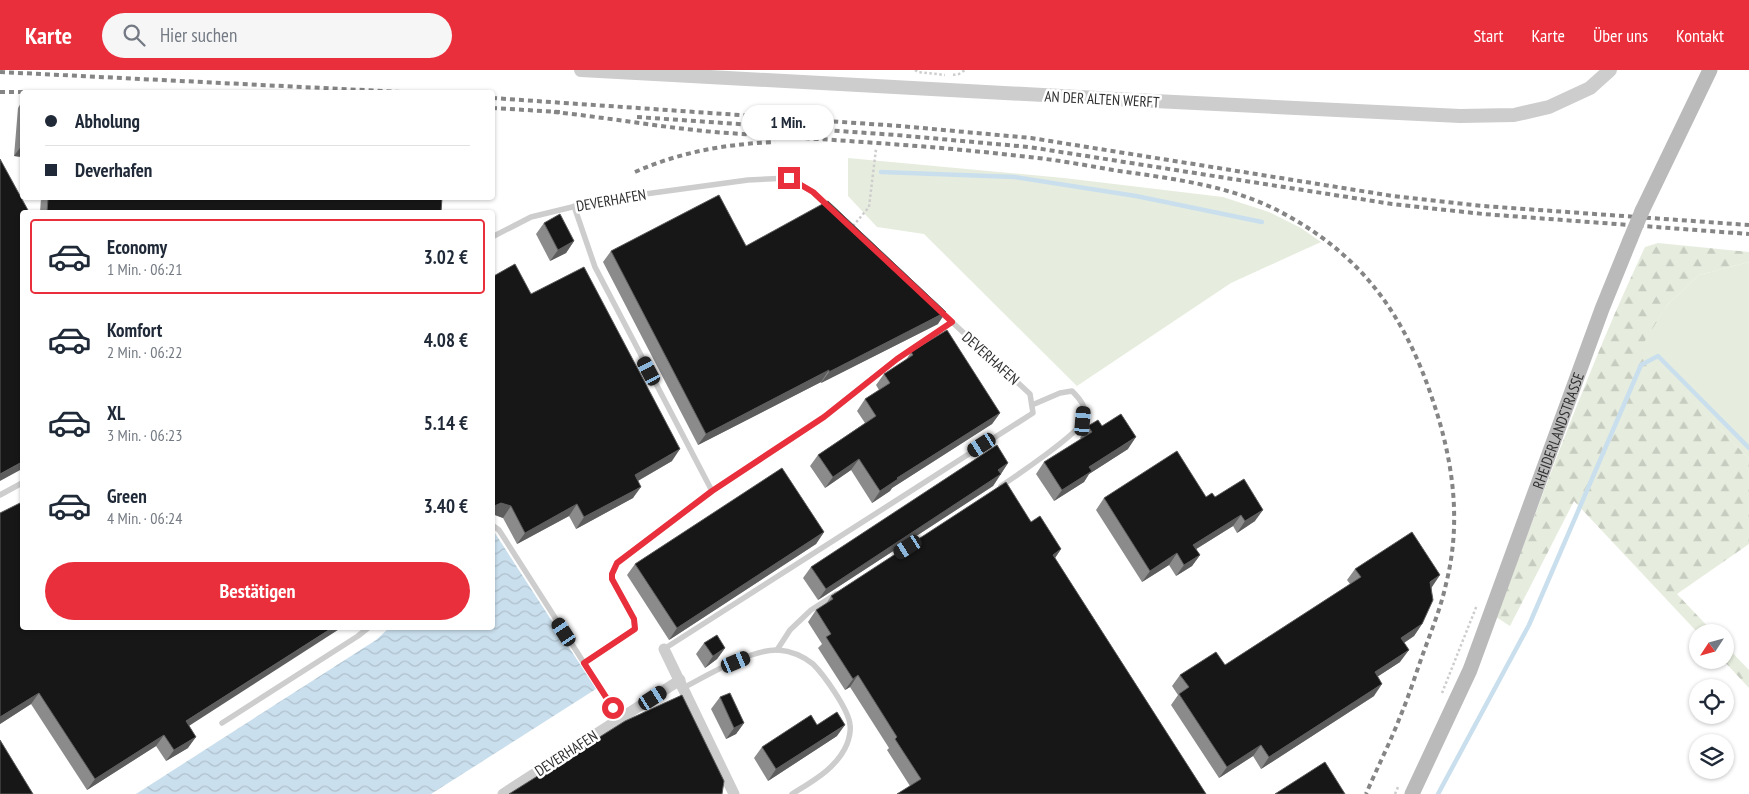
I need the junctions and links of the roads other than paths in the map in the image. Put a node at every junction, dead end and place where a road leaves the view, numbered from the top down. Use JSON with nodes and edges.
{"nodes":[{"id":1,"x":581,"y":70,"type":"edge"},
{"id":2,"x":1610,"y":70,"type":"edge"},
{"id":3,"x":1710,"y":70,"type":"edge"},
{"id":4,"x":574,"y":206,"type":"junction"},
{"id":5,"x":832,"y":210,"type":"edge"},
{"id":6,"x":495,"y":235,"type":"edge"},
{"id":7,"x":930,"y":302,"type":"edge"},
{"id":8,"x":952,"y":322,"type":"junction"},
{"id":9,"x":1032,"y":405,"type":"junction"},
{"id":10,"x":20,"y":485,"type":"edge"},
{"id":11,"x":997,"y":489,"type":"edge"},
{"id":12,"x":712,"y":491,"type":"junction"},
{"id":13,"x":0,"y":495,"type":"edge"},
{"id":14,"x":495,"y":527,"type":"edge"},
{"id":15,"x":843,"y":589,"type":"edge"},
{"id":16,"x":365,"y":630,"type":"edge"},
{"id":17,"x":664,"y":649,"type":"joint"},
{"id":18,"x":777,"y":650,"type":"junction"},
{"id":19,"x":584,"y":663,"type":"junction"},
{"id":20,"x":682,"y":684,"type":"junction"},
{"id":21,"x":620,"y":719,"type":"junction"},
{"id":22,"x":222,"y":723,"type":"dead end"},
{"id":23,"x":504,"y":794,"type":"edge"},
{"id":24,"x":734,"y":794,"type":"edge"},
{"id":25,"x":792,"y":794,"type":"edge"},
{"id":26,"x":1412,"y":794,"type":"edge"}],
"edges":[{"from":1,"to":2,"type":"street","name":"AN DER ALTEN WERFT"},
{"from":3,"to":26,"type":"main road","name":"RHEIDERLANDSTRASSE","bridge":true},
{"from":4,"to":5,"type":"lane","name":"DEVERHAFEN"},
{"from":4,"to":6,"type":"lane","name":"DEVERHAFEN"},
{"from":4,"to":12,"type":"lane"},
{"from":7,"to":8,"type":"lane","name":"DEVERHAFEN"},
{"from":8,"to":9,"type":"lane","name":"DEVERHAFEN"},
{"from":8,"to":12,"type":"lane"},
{"from":9,"to":11,"type":"lane"},
{"from":9,"to":17,"type":"lane"},
{"from":10,"to":13,"type":"lane"},
{"from":12,"to":19,"type":"lane"},
{"from":14,"to":19,"type":"lane"},
{"from":15,"to":18,"type":"lane"},
{"from":16,"to":22,"type":"lane"},
{"from":17,"to":20,"type":"street"},
{"from":18,"to":20,"type":"lane"},
{"from":18,"to":25,"type":"lane"},
{"from":19,"to":21,"type":"lane"},
{"from":20,"to":21,"type":"street","name":"DEVERHAFEN"},
{"from":20,"to":24,"type":"street"},
{"from":21,"to":23,"type":"street","name":"DEVERHAFEN"}]}
